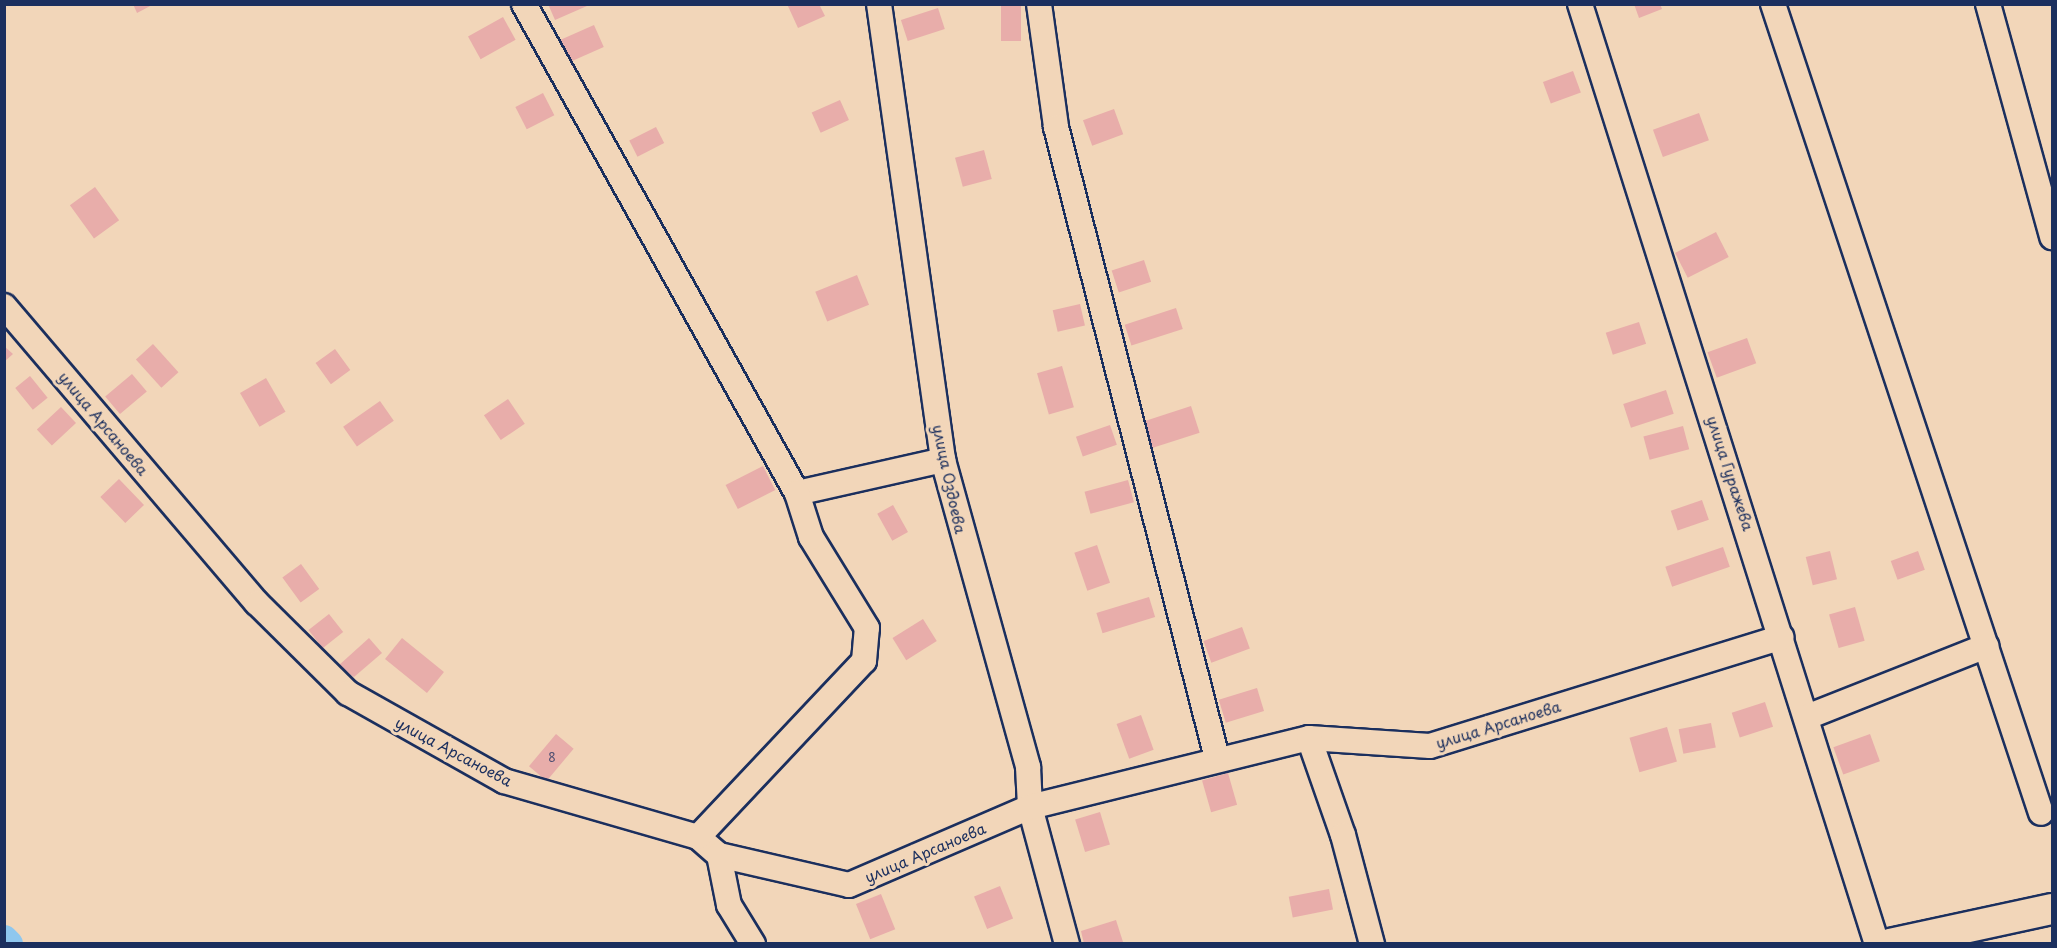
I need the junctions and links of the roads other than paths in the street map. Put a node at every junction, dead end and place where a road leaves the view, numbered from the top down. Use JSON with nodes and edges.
{"nodes":[{"id":1,"x":524,"y":4,"type":"edge"},
{"id":2,"x":879,"y":4,"type":"edge"},
{"id":3,"x":1039,"y":4,"type":"edge"},
{"id":4,"x":1581,"y":4,"type":"edge"},
{"id":5,"x":1773,"y":4,"type":"edge"},
{"id":6,"x":1988,"y":4,"type":"edge"},
{"id":7,"x":2052,"y":237,"type":"edge"},
{"id":8,"x":4,"y":306,"type":"edge"},
{"id":9,"x":943,"y":460,"type":"junction"},
{"id":10,"x":797,"y":493,"type":"junction"},
{"id":11,"x":1782,"y":637,"type":"junction"},
{"id":12,"x":1986,"y":646,"type":"junction"},
{"id":13,"x":1806,"y":717,"type":"junction"},
{"id":14,"x":1309,"y":738,"type":"junction"},
{"id":15,"x":1217,"y":758,"type":"junction"},
{"id":16,"x":1030,"y":807,"type":"junction"},
{"id":17,"x":2041,"y":813,"type":"dead end"},
{"id":18,"x":698,"y":837,"type":"junction"},
{"id":19,"x":719,"y":855,"type":"junction"},
{"id":20,"x":2052,"y":909,"type":"edge"},
{"id":21,"x":753,"y":944,"type":"edge"},
{"id":22,"x":1067,"y":944,"type":"edge"},
{"id":23,"x":1372,"y":944,"type":"edge"},
{"id":24,"x":1877,"y":944,"type":"edge"},
{"id":25,"x":1890,"y":944,"type":"edge"}],
"edges":[{"from":1,"to":10,"type":"street"},
{"from":2,"to":9,"type":"street","name":"улица Оздоева"},
{"from":3,"to":15,"type":"street"},
{"from":4,"to":11,"type":"street","name":"улица Гуражева"},
{"from":5,"to":12,"type":"street"},
{"from":6,"to":7,"type":"street"},
{"from":8,"to":18,"type":"street","name":"улица Арсаноева"},
{"from":9,"to":10,"type":"street"},
{"from":9,"to":16,"type":"street","name":"улица Оздоева"},
{"from":10,"to":18,"type":"street"},
{"from":11,"to":13,"type":"street","name":"улица Гуражева"},
{"from":11,"to":14,"type":"street","name":"улица Арсаноева"},
{"from":12,"to":13,"type":"street"},
{"from":12,"to":17,"type":"street"},
{"from":13,"to":24,"type":"street","name":"улица Гуражева"},
{"from":14,"to":15,"type":"street","name":"улица Арсаноева"},
{"from":14,"to":23,"type":"street"},
{"from":15,"to":16,"type":"street","name":"улица Арсаноева"},
{"from":16,"to":19,"type":"street","name":"улица Арсаноева"},
{"from":16,"to":22,"type":"street","name":"улица Оздоева"},
{"from":18,"to":19,"type":"street","name":"улица Арсаноева"},
{"from":19,"to":21,"type":"street"},
{"from":20,"to":25,"type":"main road"}]}
